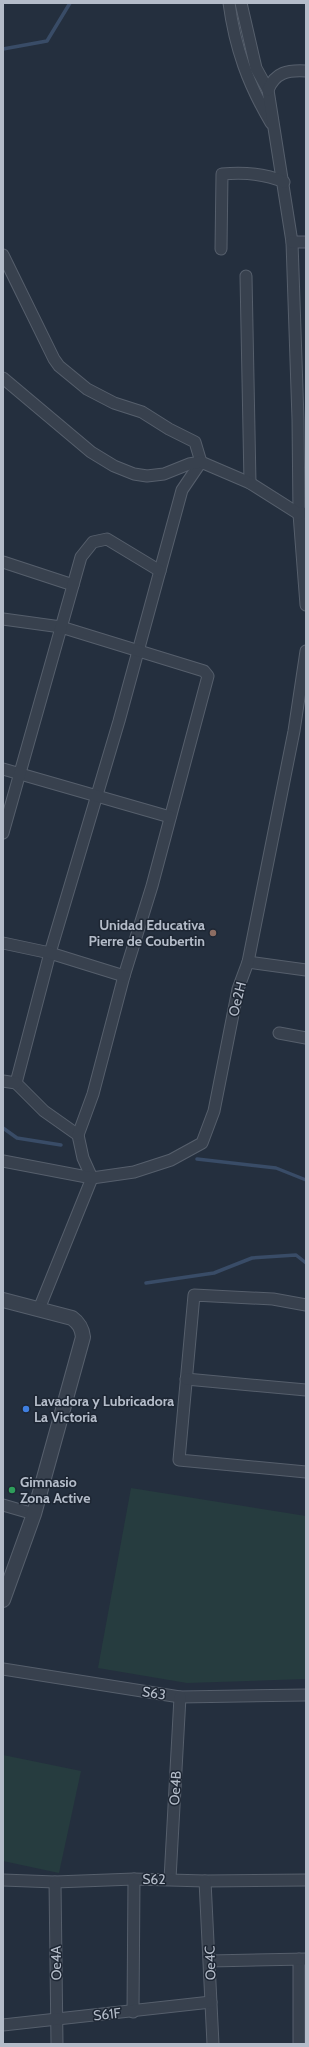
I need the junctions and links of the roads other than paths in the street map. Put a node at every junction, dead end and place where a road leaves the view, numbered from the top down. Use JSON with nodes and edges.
{"nodes":[{"id":1,"x":229,"y":3,"type":"edge"},
{"id":2,"x":241,"y":3,"type":"edge"},
{"id":3,"x":306,"y":71,"type":"edge"},
{"id":4,"x":268,"y":90,"type":"junction"},
{"id":5,"x":273,"y":127,"type":"junction"},
{"id":6,"x":284,"y":182,"type":"junction"},
{"id":7,"x":292,"y":242,"type":"junction"},
{"id":8,"x":306,"y":242,"type":"edge"},
{"id":9,"x":221,"y":249,"type":"dead end"},
{"id":10,"x":3,"y":255,"type":"edge"},
{"id":11,"x":246,"y":276,"type":"dead end"},
{"id":12,"x":301,"y":365,"type":"edge"},
{"id":13,"x":3,"y":378,"type":"edge"},
{"id":14,"x":200,"y":462,"type":"junction"},
{"id":15,"x":250,"y":483,"type":"junction"},
{"id":16,"x":302,"y":513,"type":"edge"},
{"id":17,"x":3,"y":562,"type":"edge"},
{"id":18,"x":160,"y":571,"type":"junction"},
{"id":19,"x":73,"y":585,"type":"junction"},
{"id":20,"x":306,"y":605,"type":"edge"},
{"id":21,"x":3,"y":619,"type":"edge"},
{"id":22,"x":61,"y":627,"type":"junction"},
{"id":23,"x":138,"y":651,"type":"junction"},
{"id":24,"x":306,"y":651,"type":"edge"},
{"id":25,"x":303,"y":693,"type":"edge"},
{"id":26,"x":3,"y":769,"type":"edge"},
{"id":27,"x":19,"y":775,"type":"junction"},
{"id":28,"x":97,"y":795,"type":"junction"},
{"id":29,"x":170,"y":817,"type":"junction"},
{"id":30,"x":3,"y":833,"type":"edge"},
{"id":31,"x":3,"y":943,"type":"edge"},
{"id":32,"x":50,"y":953,"type":"junction"},
{"id":33,"x":248,"y":962,"type":"junction"},
{"id":34,"x":306,"y":970,"type":"edge"},
{"id":35,"x":124,"y":976,"type":"junction"},
{"id":36,"x":279,"y":1033,"type":"dead end"},
{"id":37,"x":306,"y":1038,"type":"edge"},
{"id":38,"x":3,"y":1081,"type":"edge"},
{"id":39,"x":16,"y":1084,"type":"junction"},
{"id":40,"x":78,"y":1134,"type":"junction"},
{"id":41,"x":3,"y":1161,"type":"edge"},
{"id":42,"x":92,"y":1178,"type":"junction"},
{"id":43,"x":3,"y":1300,"type":"edge"},
{"id":44,"x":306,"y":1305,"type":"edge"},
{"id":45,"x":39,"y":1309,"type":"junction"},
{"id":46,"x":186,"y":1379,"type":"junction"},
{"id":47,"x":306,"y":1390,"type":"edge"},
{"id":48,"x":306,"y":1472,"type":"edge"},
{"id":49,"x":3,"y":1505,"type":"edge"},
{"id":50,"x":34,"y":1514,"type":"junction"},
{"id":51,"x":3,"y":1600,"type":"edge"},
{"id":52,"x":3,"y":1669,"type":"edge"},
{"id":53,"x":306,"y":1695,"type":"edge"},
{"id":54,"x":180,"y":1696,"type":"junction"},
{"id":55,"x":134,"y":1879,"type":"junction"},
{"id":56,"x":170,"y":1879,"type":"junction"},
{"id":57,"x":3,"y":1880,"type":"edge"},
{"id":58,"x":306,"y":1880,"type":"edge"},
{"id":59,"x":205,"y":1881,"type":"junction"},
{"id":60,"x":55,"y":1882,"type":"junction"},
{"id":61,"x":303,"y":1959,"type":"edge"},
{"id":62,"x":210,"y":1960,"type":"junction"},
{"id":63,"x":211,"y":2002,"type":"junction"},
{"id":64,"x":133,"y":2012,"type":"junction"},
{"id":65,"x":57,"y":2020,"type":"junction"},
{"id":66,"x":3,"y":2025,"type":"edge"},
{"id":67,"x":58,"y":2044,"type":"edge"},
{"id":68,"x":213,"y":2044,"type":"edge"},
{"id":69,"x":299,"y":2044,"type":"edge"}],
"edges":[{"from":1,"to":5,"type":"street"},
{"from":2,"to":4,"type":"street"},
{"from":3,"to":4,"type":"street"},
{"from":4,"to":5,"type":"street"},
{"from":5,"to":6,"type":"street"},
{"from":6,"to":7,"type":"street"},
{"from":6,"to":9,"type":"street"},
{"from":7,"to":8,"type":"street"},
{"from":7,"to":12,"type":"street"},
{"from":10,"to":14,"type":"street"},
{"from":11,"to":15,"type":"street"},
{"from":12,"to":16,"type":"street"},
{"from":13,"to":14,"type":"street"},
{"from":14,"to":15,"type":"street"},
{"from":14,"to":18,"type":"street"},
{"from":15,"to":16,"type":"street"},
{"from":16,"to":20,"type":"street"},
{"from":17,"to":19,"type":"street"},
{"from":18,"to":19,"type":"street"},
{"from":18,"to":23,"type":"street"},
{"from":19,"to":22,"type":"street"},
{"from":21,"to":22,"type":"street"},
{"from":22,"to":23,"type":"street"},
{"from":22,"to":27,"type":"street"},
{"from":23,"to":28,"type":"street"},
{"from":23,"to":29,"type":"street"},
{"from":24,"to":25,"type":"street","name":"Oe2H"},
{"from":25,"to":33,"type":"street","name":"Oe2H"},
{"from":26,"to":27,"type":"street"},
{"from":27,"to":28,"type":"street"},
{"from":27,"to":30,"type":"street"},
{"from":28,"to":29,"type":"street"},
{"from":28,"to":32,"type":"street"},
{"from":29,"to":35,"type":"street"},
{"from":31,"to":32,"type":"street"},
{"from":32,"to":35,"type":"street"},
{"from":32,"to":39,"type":"street"},
{"from":33,"to":34,"type":"street"},
{"from":33,"to":42,"type":"street","name":"Oe2H"},
{"from":35,"to":40,"type":"street"},
{"from":36,"to":37,"type":"street"},
{"from":38,"to":39,"type":"street"},
{"from":39,"to":40,"type":"street"},
{"from":40,"to":42,"type":"street"},
{"from":41,"to":42,"type":"street","name":"Oe2H"},
{"from":42,"to":45,"type":"street"},
{"from":43,"to":45,"type":"street"},
{"from":44,"to":46,"type":"street"},
{"from":45,"to":50,"type":"street"},
{"from":46,"to":47,"type":"street"},
{"from":46,"to":48,"type":"street"},
{"from":49,"to":50,"type":"street"},
{"from":50,"to":51,"type":"street"},
{"from":52,"to":54,"type":"street","name":"S63"},
{"from":53,"to":54,"type":"street","name":"S63"},
{"from":54,"to":56,"type":"street","name":"Oe4B"},
{"from":55,"to":56,"type":"street","name":"S62"},
{"from":55,"to":60,"type":"street","name":"S62"},
{"from":55,"to":64,"type":"street"},
{"from":56,"to":59,"type":"street","name":"S62"},
{"from":57,"to":60,"type":"street","name":"S62"},
{"from":58,"to":59,"type":"street","name":"S62"},
{"from":59,"to":62,"type":"street","name":"Oe4C"},
{"from":60,"to":65,"type":"street","name":"Oe4A"},
{"from":61,"to":62,"type":"street"},
{"from":61,"to":69,"type":"street"},
{"from":62,"to":63,"type":"street","name":"Oe4C"},
{"from":63,"to":64,"type":"street","name":"S61F"},
{"from":63,"to":68,"type":"street","name":"Oe4C"},
{"from":64,"to":65,"type":"street","name":"S61F"},
{"from":65,"to":66,"type":"street","name":"S61F"},
{"from":65,"to":67,"type":"street","name":"Oe4A"}]}
